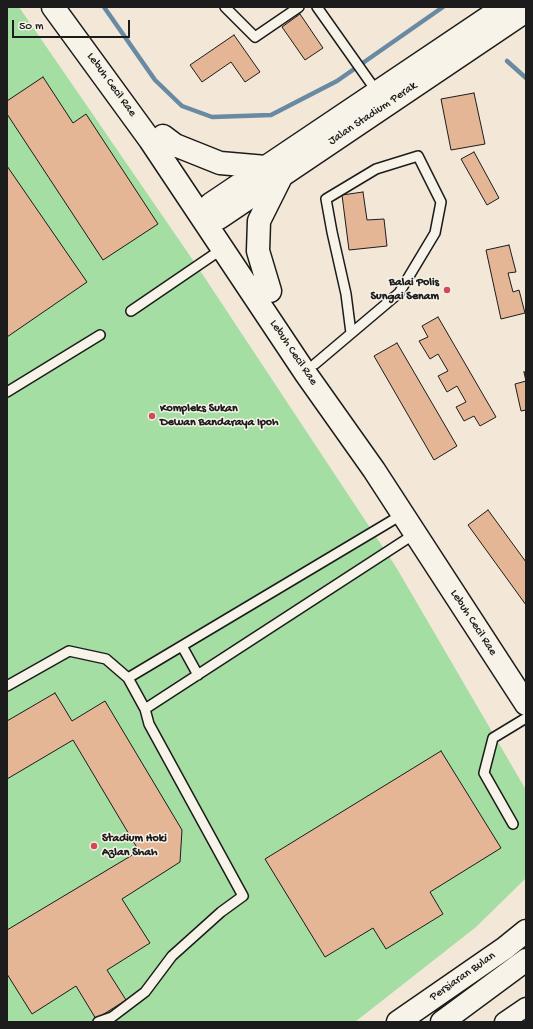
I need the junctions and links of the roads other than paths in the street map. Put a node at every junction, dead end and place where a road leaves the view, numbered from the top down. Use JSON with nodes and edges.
{"nodes":[{"id":1,"x":53,"y":7,"type":"edge"},
{"id":2,"x":66,"y":7,"type":"edge"},
{"id":3,"x":225,"y":7,"type":"edge"},
{"id":4,"x":299,"y":7,"type":"edge"},
{"id":5,"x":317,"y":7,"type":"edge"},
{"id":6,"x":504,"y":7,"type":"edge"},
{"id":7,"x":526,"y":11,"type":"edge"},
{"id":8,"x":379,"y":95,"type":"junction"},
{"id":9,"x":156,"y":138,"type":"junction"},
{"id":10,"x":274,"y":171,"type":"junction"},
{"id":11,"x":214,"y":211,"type":"junction"},
{"id":12,"x":226,"y":246,"type":"junction"},
{"id":13,"x":261,"y":292,"type":"junction"},
{"id":14,"x":131,"y":311,"type":"dead end"},
{"id":15,"x":351,"y":333,"type":"junction"},
{"id":16,"x":100,"y":335,"type":"dead end"},
{"id":17,"x":315,"y":364,"type":"junction"},
{"id":18,"x":7,"y":392,"type":"edge"},
{"id":19,"x":406,"y":512,"type":"junction"},
{"id":20,"x":419,"y":531,"type":"junction"},
{"id":21,"x":182,"y":646,"type":"junction"},
{"id":22,"x":520,"y":671,"type":"edge"},
{"id":23,"x":198,"y":675,"type":"junction"},
{"id":24,"x":128,"y":678,"type":"junction"},
{"id":25,"x":7,"y":686,"type":"edge"},
{"id":26,"x":526,"y":704,"type":"edge"},
{"id":27,"x":145,"y":709,"type":"junction"},
{"id":28,"x":526,"y":718,"type":"edge"},
{"id":29,"x":513,"y":824,"type":"dead end"},
{"id":30,"x":526,"y":931,"type":"edge"},
{"id":31,"x":526,"y":960,"type":"edge"},
{"id":32,"x":98,"y":1022,"type":"edge"},
{"id":33,"x":398,"y":1022,"type":"edge"},
{"id":34,"x":442,"y":1022,"type":"edge"}],
"edges":[{"from":1,"to":9,"type":"street","name":"Lebuh Cecil Rae"},
{"from":2,"to":9,"type":"street","name":"Lebuh Cecil Rae"},
{"from":3,"to":4,"type":"lane"},
{"from":5,"to":8,"type":"lane"},
{"from":6,"to":8,"type":"street","name":"Jalan Stadium Perak"},
{"from":7,"to":8,"type":"street","name":"Jalan Stadium Perak"},
{"from":8,"to":10,"type":"street","name":"Jalan Stadium Perak"},
{"from":9,"to":10,"type":"street"},
{"from":9,"to":11,"type":"street","name":"Lebuh Cecil Rae"},
{"from":9,"to":12,"type":"street","name":"Lebuh Cecil Rae"},
{"from":10,"to":11,"type":"street","name":"Jalan Stadium Perak"},
{"from":10,"to":13,"type":"street"},
{"from":11,"to":12,"type":"street"},
{"from":11,"to":13,"type":"street","name":"Lebuh Cecil Rae"},
{"from":12,"to":13,"type":"street"},
{"from":12,"to":14,"type":"lane"},
{"from":13,"to":17,"type":"street","name":"Lebuh Cecil Rae"},
{"from":13,"to":19,"type":"street","name":"Lebuh Cecil Rae"},
{"from":15,"to":15,"type":"lane"},
{"from":15,"to":17,"type":"lane"},
{"from":16,"to":18,"type":"lane"},
{"from":17,"to":19,"type":"street","name":"Lebuh Cecil Rae"},
{"from":19,"to":20,"type":"street","name":"Lebuh Cecil Rae"},
{"from":19,"to":21,"type":"lane"},
{"from":20,"to":22,"type":"street","name":"Lebuh Cecil Rae"},
{"from":20,"to":23,"type":"lane"},
{"from":20,"to":26,"type":"street","name":"Lebuh Cecil Rae"},
{"from":21,"to":23,"type":"lane"},
{"from":21,"to":24,"type":"lane"},
{"from":23,"to":27,"type":"lane"},
{"from":24,"to":25,"type":"lane"},
{"from":24,"to":27,"type":"lane"},
{"from":27,"to":32,"type":"lane"},
{"from":28,"to":29,"type":"lane"},
{"from":30,"to":33,"type":"street","name":"Persiaran Bulan"},
{"from":31,"to":34,"type":"street"}]}
